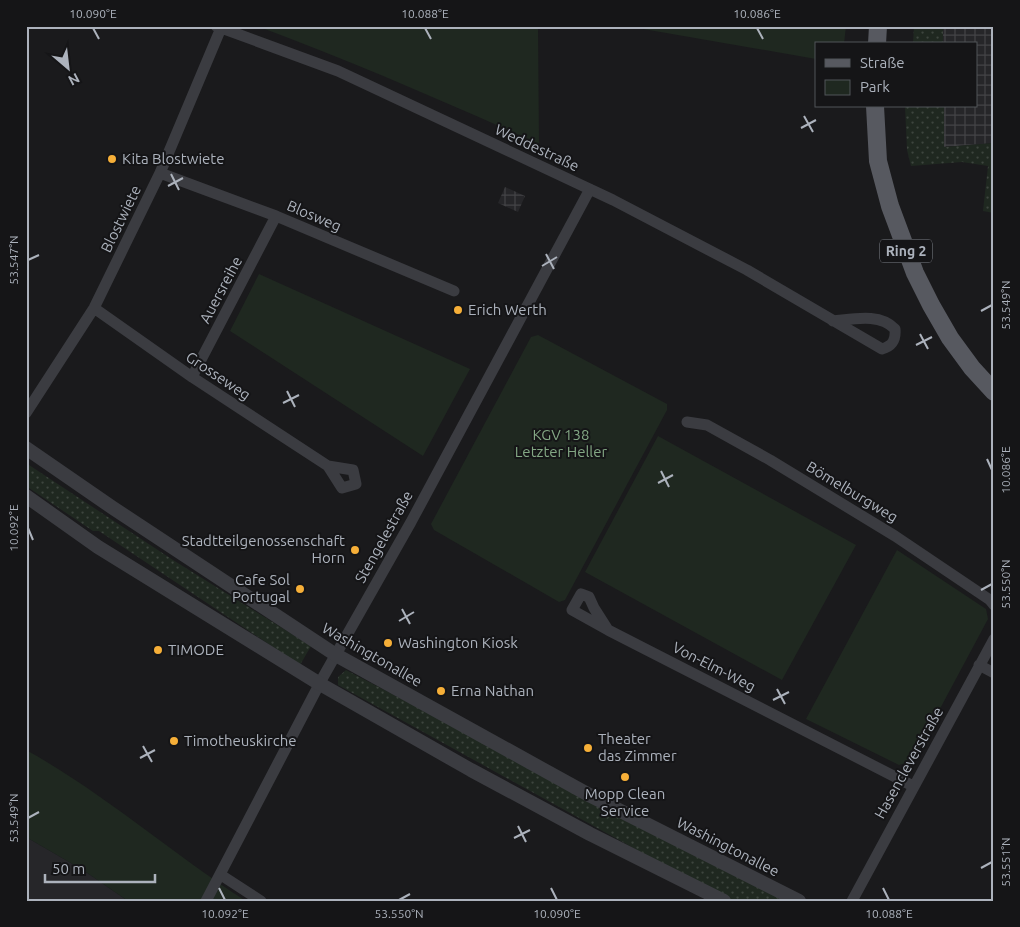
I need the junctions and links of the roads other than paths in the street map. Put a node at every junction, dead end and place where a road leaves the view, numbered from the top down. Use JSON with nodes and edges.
{"nodes":[{"id":1,"x":878,"y":26,"type":"edge"},
{"id":2,"x":219,"y":27,"type":"edge"},
{"id":3,"x":877,"y":42,"type":"edge"},
{"id":4,"x":875,"y":108,"type":"edge"},
{"id":5,"x":160,"y":173,"type":"junction"},
{"id":6,"x":590,"y":189,"type":"junction"},
{"id":7,"x":276,"y":216,"type":"junction"},
{"id":8,"x":454,"y":291,"type":"dead end"},
{"id":9,"x":94,"y":308,"type":"junction"},
{"id":10,"x":834,"y":321,"type":"junction"},
{"id":11,"x":192,"y":377,"type":"junction"},
{"id":12,"x":994,"y":392,"type":"edge"},
{"id":13,"x":26,"y":413,"type":"edge"},
{"id":14,"x":687,"y":422,"type":"dead end"},
{"id":15,"x":26,"y":448,"type":"edge"},
{"id":16,"x":328,"y":466,"type":"dead end"},
{"id":17,"x":26,"y":496,"type":"edge"},
{"id":18,"x":994,"y":605,"type":"edge"},
{"id":19,"x":608,"y":630,"type":"dead end"},
{"id":20,"x":994,"y":639,"type":"edge"},
{"id":21,"x":336,"y":655,"type":"junction"},
{"id":22,"x":979,"y":665,"type":"junction"},
{"id":23,"x":994,"y":673,"type":"edge"},
{"id":24,"x":320,"y":684,"type":"junction"},
{"id":25,"x":913,"y":786,"type":"junction"},
{"id":26,"x":221,"y":875,"type":"junction"},
{"id":27,"x":206,"y":901,"type":"edge"},
{"id":28,"x":261,"y":901,"type":"edge"},
{"id":29,"x":724,"y":901,"type":"edge"},
{"id":30,"x":799,"y":901,"type":"edge"},
{"id":31,"x":852,"y":901,"type":"edge"}],
"edges":[{"from":1,"to":3,"type":"main road"},
{"from":2,"to":5,"type":"street","name":"Blostwiete"},
{"from":2,"to":6,"type":"street","name":"Weddestraße"},
{"from":4,"to":12,"type":"main road","number":"Ring 2"},
{"from":5,"to":7,"type":"street","name":"Blosweg"},
{"from":5,"to":9,"type":"street","name":"Blostwiete"},
{"from":6,"to":10,"type":"street","name":"Weddestraße"},
{"from":6,"to":21,"type":"street","name":"Stengelestraße"},
{"from":7,"to":8,"type":"street","name":"Blosweg"},
{"from":7,"to":11,"type":"street","name":"Auersreihe"},
{"from":9,"to":11,"type":"street","name":"Grosseweg"},
{"from":9,"to":13,"type":"street","name":"Blostwiete"},
{"from":10,"to":10,"type":"street","name":"Weddestraße"},
{"from":11,"to":16,"type":"street","name":"Grosseweg"},
{"from":14,"to":18,"type":"street","name":"Bömelburgweg"},
{"from":15,"to":21,"type":"street","name":"Washingtonallee"},
{"from":17,"to":24,"type":"street"},
{"from":19,"to":25,"type":"street","name":"Von-Elm-Weg"},
{"from":20,"to":22,"type":"street","name":"Hasencleverstraße"},
{"from":21,"to":24,"type":"street","name":"Stengelestraße"},
{"from":21,"to":30,"type":"street","name":"Washingtonallee"},
{"from":22,"to":23,"type":"street"},
{"from":22,"to":25,"type":"street","name":"Hasencleverstraße"},
{"from":24,"to":26,"type":"street","name":"Stengelestraße"},
{"from":24,"to":29,"type":"street"},
{"from":25,"to":31,"type":"street","name":"Hasencleverstraße"},
{"from":26,"to":27,"type":"street","name":"Stengelestraße"},
{"from":26,"to":28,"type":"street"}]}
